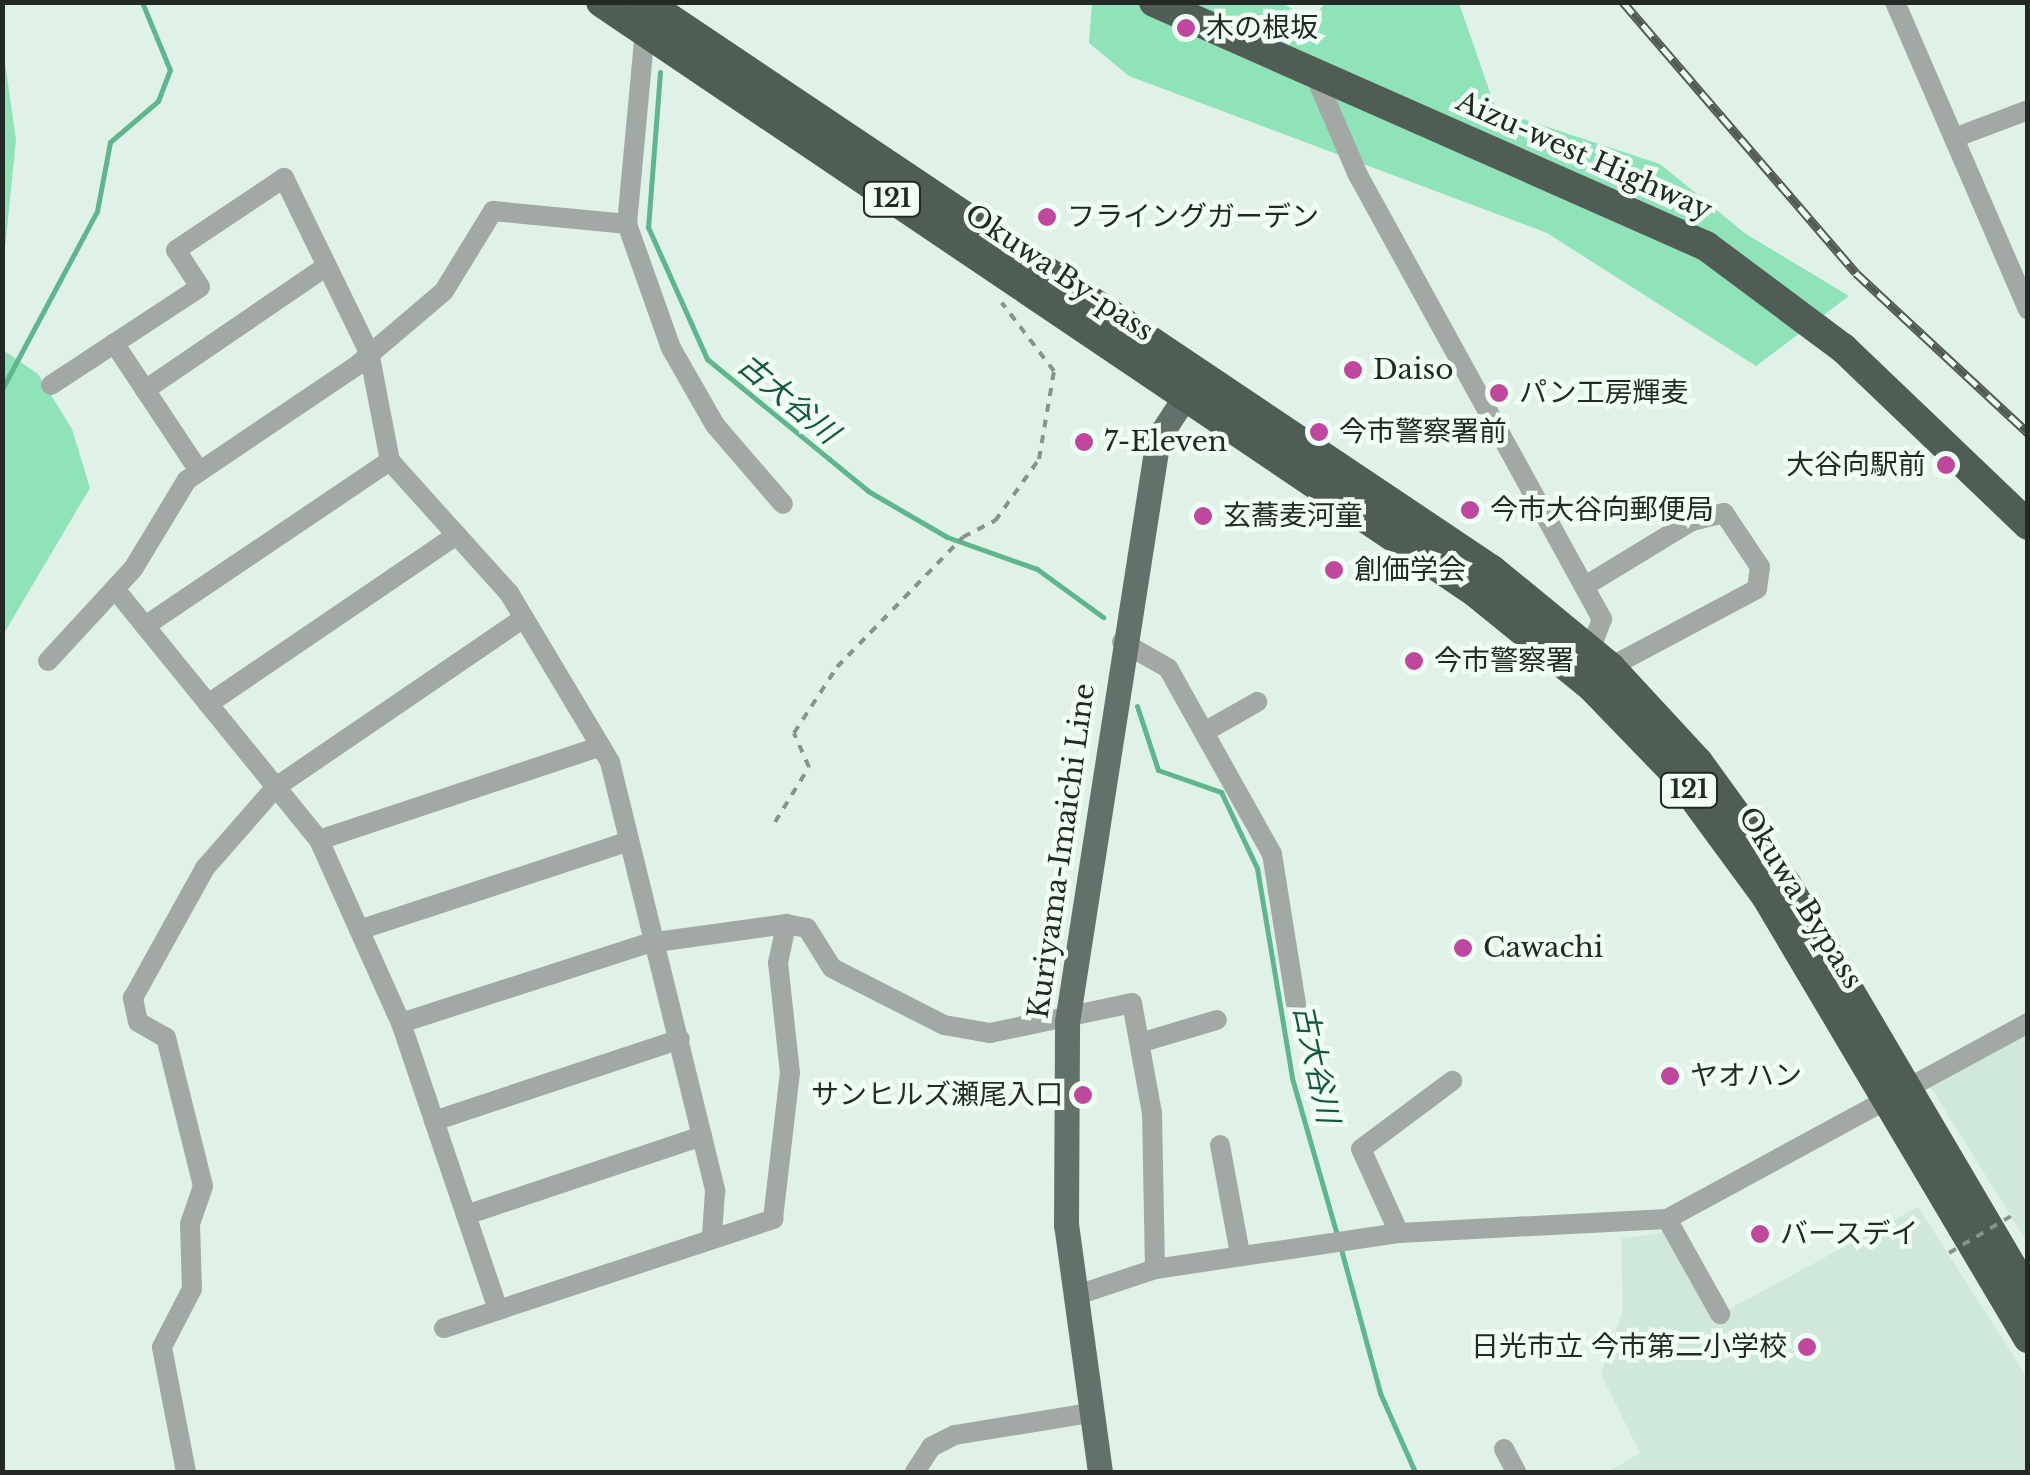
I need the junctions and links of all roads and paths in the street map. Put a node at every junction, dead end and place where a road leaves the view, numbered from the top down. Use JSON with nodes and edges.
{"nodes":[{"id":1,"x":600,"y":2,"type":"edge"},
{"id":2,"x":1154,"y":2,"type":"edge"},
{"id":3,"x":1895,"y":2,"type":"edge"},
{"id":4,"x":646,"y":13,"type":"edge"},
{"id":5,"x":1314,"y":73,"type":"junction"},
{"id":6,"x":2028,"y":110,"type":"edge"},
{"id":7,"x":1954,"y":138,"type":"junction"},
{"id":8,"x":627,"y":224,"type":"junction"},
{"id":9,"x":324,"y":268,"type":"junction"},
{"id":10,"x":1000,"y":272,"type":"junction"},
{"id":11,"x":2028,"y":308,"type":"edge"},
{"id":12,"x":114,"y":343,"type":"junction"},
{"id":13,"x":368,"y":354,"type":"junction"},
{"id":14,"x":51,"y":385,"type":"dead end"},
{"id":15,"x":1192,"y":386,"type":"junction"},
{"id":16,"x":145,"y":390,"type":"junction"},
{"id":17,"x":390,"y":461,"type":"junction"},
{"id":18,"x":199,"y":471,"type":"junction"},
{"id":19,"x":783,"y":504,"type":"dead end"},
{"id":20,"x":2028,"y":525,"type":"edge"},
{"id":21,"x":457,"y":535,"type":"junction"},
{"id":22,"x":1585,"y":586,"type":"junction"},
{"id":23,"x":115,"y":589,"type":"junction"},
{"id":24,"x":1518,"y":608,"type":"junction"},
{"id":25,"x":524,"y":618,"type":"junction"},
{"id":26,"x":144,"y":626,"type":"junction"},
{"id":27,"x":1122,"y":642,"type":"junction"},
{"id":28,"x":1600,"y":659,"type":"junction"},
{"id":29,"x":48,"y":660,"type":"dead end"},
{"id":30,"x":1257,"y":702,"type":"dead end"},
{"id":31,"x":208,"y":704,"type":"junction"},
{"id":32,"x":1206,"y":732,"type":"junction"},
{"id":33,"x":601,"y":746,"type":"junction"},
{"id":34,"x":276,"y":787,"type":"junction"},
{"id":35,"x":775,"y":822,"type":"dead end"},
{"id":36,"x":319,"y":840,"type":"junction"},
{"id":37,"x":629,"y":841,"type":"junction"},
{"id":38,"x":786,"y":924,"type":"junction"},
{"id":39,"x":359,"y":930,"type":"junction"},
{"id":40,"x":654,"y":942,"type":"junction"},
{"id":41,"x":1296,"y":1004,"type":"dead end"},
{"id":42,"x":1217,"y":1020,"type":"dead end"},
{"id":43,"x":1067,"y":1022,"type":"junction"},
{"id":44,"x":2028,"y":1023,"type":"edge"},
{"id":45,"x":401,"y":1024,"type":"junction"},
{"id":46,"x":680,"y":1039,"type":"junction"},
{"id":47,"x":1143,"y":1042,"type":"junction"},
{"id":48,"x":1452,"y":1080,"type":"dead end"},
{"id":49,"x":1897,"y":1095,"type":"junction"},
{"id":50,"x":434,"y":1121,"type":"junction"},
{"id":51,"x":702,"y":1136,"type":"junction"},
{"id":52,"x":1220,"y":1145,"type":"dead end"},
{"id":53,"x":466,"y":1215,"type":"junction"},
{"id":54,"x":2011,"y":1216,"type":"dead end"},
{"id":55,"x":1667,"y":1220,"type":"junction"},
{"id":56,"x":1399,"y":1233,"type":"junction"},
{"id":57,"x":712,"y":1235,"type":"junction"},
{"id":58,"x":1949,"y":1253,"type":"dead end"},
{"id":59,"x":1240,"y":1254,"type":"junction"},
{"id":60,"x":1156,"y":1270,"type":"junction"},
{"id":61,"x":2028,"y":1294,"type":"edge"},
{"id":62,"x":1074,"y":1296,"type":"junction"},
{"id":63,"x":498,"y":1310,"type":"junction"},
{"id":64,"x":1720,"y":1314,"type":"dead end"},
{"id":65,"x":444,"y":1328,"type":"dead end"},
{"id":66,"x":2028,"y":1338,"type":"edge"},
{"id":67,"x":1090,"y":1414,"type":"junction"},
{"id":68,"x":1504,"y":1449,"type":"dead end"},
{"id":69,"x":186,"y":1472,"type":"edge"},
{"id":70,"x":915,"y":1472,"type":"edge"},
{"id":71,"x":1100,"y":1472,"type":"edge"},
{"id":72,"x":1516,"y":1472,"type":"edge"}],
"edges":[{"from":1,"to":4,"type":"highway","name":"Okuwa By-pass","number":"121"},
{"from":2,"to":5,"type":"highway","name":"Aizu-west Highway"},
{"from":3,"to":7,"type":"street"},
{"from":4,"to":8,"type":"street"},
{"from":4,"to":10,"type":"highway","name":"Okuwa By-pass","number":"121"},
{"from":4,"to":15,"type":"highway","name":"Okuwa By-pass","number":"121"},
{"from":5,"to":20,"type":"highway","name":"Aizu-west Highway"},
{"from":5,"to":22,"type":"street"},
{"from":6,"to":7,"type":"street"},
{"from":7,"to":11,"type":"street"},
{"from":8,"to":13,"type":"street"},
{"from":8,"to":19,"type":"street"},
{"from":9,"to":12,"type":"street"},
{"from":9,"to":13,"type":"street"},
{"from":9,"to":16,"type":"street"},
{"from":10,"to":15,"type":"highway","name":"Okuwa By-pass","number":"121"},
{"from":10,"to":35,"type":"path"},
{"from":12,"to":14,"type":"street"},
{"from":12,"to":16,"type":"street"},
{"from":13,"to":17,"type":"street"},
{"from":13,"to":18,"type":"street"},
{"from":15,"to":24,"type":"highway","name":"Okuwa Bypass","number":"121"},
{"from":15,"to":27,"type":"main road","name":"Kuriyama-Imaichi Line"},
{"from":16,"to":18,"type":"street"},
{"from":17,"to":21,"type":"street"},
{"from":17,"to":26,"type":"street"},
{"from":18,"to":23,"type":"street"},
{"from":21,"to":25,"type":"street"},
{"from":21,"to":31,"type":"street"},
{"from":22,"to":28,"type":"street"},
{"from":22,"to":28,"type":"street"},
{"from":23,"to":26,"type":"street"},
{"from":23,"to":29,"type":"street"},
{"from":24,"to":28,"type":"highway","name":"Okuwa Bypass","number":"121"},
{"from":24,"to":49,"type":"highway","name":"Okuwa Bypass","number":"121"},
{"from":25,"to":33,"type":"street"},
{"from":25,"to":34,"type":"street"},
{"from":26,"to":31,"type":"street"},
{"from":27,"to":32,"type":"street"},
{"from":27,"to":43,"type":"main road","name":"Kuriyama-Imaichi Line"},
{"from":28,"to":49,"type":"highway","name":"Okuwa Bypass","number":"121"},
{"from":30,"to":32,"type":"street"},
{"from":31,"to":34,"type":"street"},
{"from":32,"to":41,"type":"street"},
{"from":33,"to":36,"type":"street"},
{"from":33,"to":37,"type":"street"},
{"from":34,"to":36,"type":"street"},
{"from":34,"to":69,"type":"street"},
{"from":36,"to":39,"type":"street"},
{"from":37,"to":39,"type":"street"},
{"from":37,"to":40,"type":"street"},
{"from":38,"to":40,"type":"street"},
{"from":38,"to":43,"type":"street"},
{"from":38,"to":57,"type":"street"},
{"from":39,"to":45,"type":"street"},
{"from":40,"to":45,"type":"street"},
{"from":40,"to":46,"type":"street"},
{"from":42,"to":47,"type":"street"},
{"from":43,"to":47,"type":"street"},
{"from":43,"to":62,"type":"main road","name":"Kuriyama-Imaichi Line"},
{"from":44,"to":49,"type":"street"},
{"from":45,"to":50,"type":"street"},
{"from":46,"to":50,"type":"street"},
{"from":46,"to":51,"type":"street"},
{"from":47,"to":60,"type":"street"},
{"from":48,"to":56,"type":"street"},
{"from":49,"to":55,"type":"street"},
{"from":49,"to":61,"type":"highway","name":"Okuwa Bypass","number":"121"},
{"from":49,"to":66,"type":"highway","name":"Okuwa Bypass","number":"121"},
{"from":50,"to":53,"type":"street"},
{"from":51,"to":53,"type":"street"},
{"from":51,"to":57,"type":"street"},
{"from":52,"to":59,"type":"street"},
{"from":53,"to":63,"type":"street"},
{"from":54,"to":58,"type":"path","bridge":true},
{"from":55,"to":56,"type":"street"},
{"from":55,"to":64,"type":"street"},
{"from":56,"to":59,"type":"street"},
{"from":57,"to":63,"type":"street"},
{"from":59,"to":60,"type":"street"},
{"from":60,"to":62,"type":"street"},
{"from":62,"to":67,"type":"main road","name":"Kuriyama-Imaichi Line"},
{"from":63,"to":65,"type":"street"},
{"from":67,"to":70,"type":"street"},
{"from":67,"to":71,"type":"main road","name":"Kuriyama-Imaichi Line"},
{"from":68,"to":72,"type":"street"}]}
